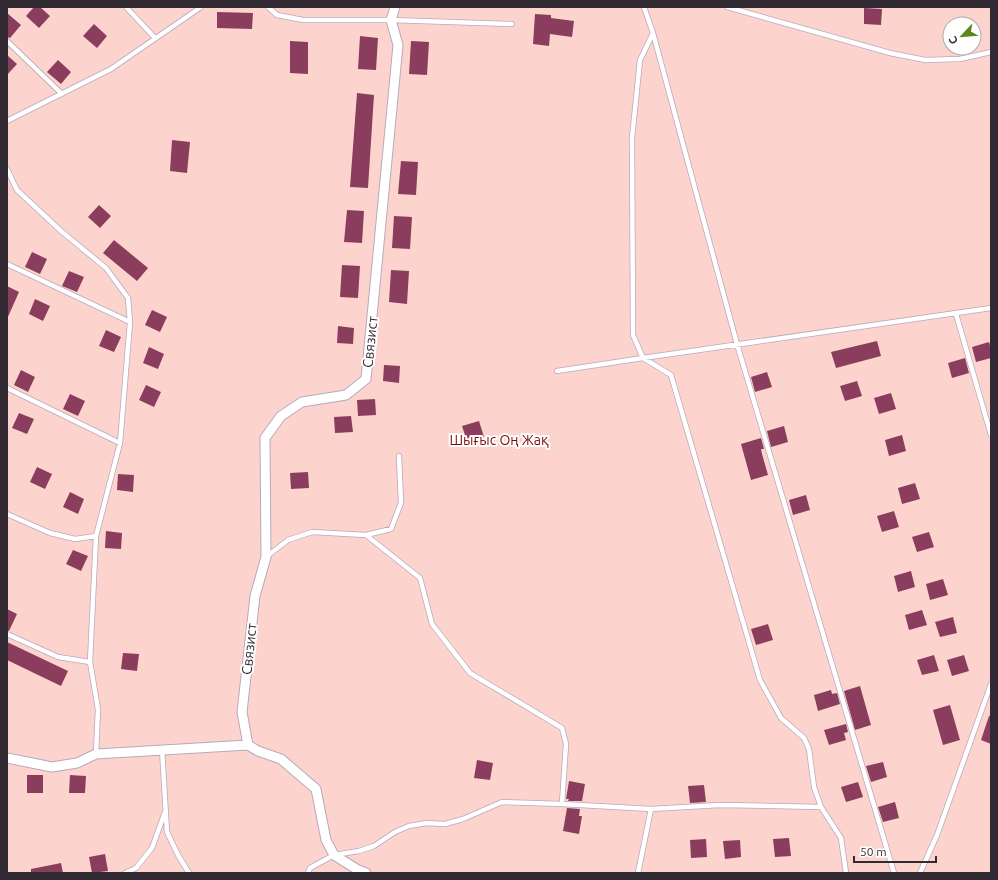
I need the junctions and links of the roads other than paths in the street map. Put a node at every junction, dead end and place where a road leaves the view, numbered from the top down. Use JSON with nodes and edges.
{"nodes":[{"id":1,"x":126,"y":7,"type":"edge"},
{"id":2,"x":202,"y":7,"type":"edge"},
{"id":3,"x":268,"y":7,"type":"edge"},
{"id":4,"x":396,"y":7,"type":"edge"},
{"id":5,"x":644,"y":7,"type":"edge"},
{"id":6,"x":727,"y":7,"type":"edge"},
{"id":7,"x":391,"y":20,"type":"junction"},
{"id":8,"x":512,"y":24,"type":"dead end"},
{"id":9,"x":653,"y":33,"type":"junction"},
{"id":10,"x":155,"y":38,"type":"junction"},
{"id":11,"x":7,"y":41,"type":"edge"},
{"id":12,"x":991,"y":52,"type":"edge"},
{"id":13,"x":62,"y":94,"type":"junction"},
{"id":14,"x":7,"y":121,"type":"edge"},
{"id":15,"x":7,"y":169,"type":"edge"},
{"id":16,"x":7,"y":264,"type":"edge"},
{"id":17,"x":991,"y":308,"type":"edge"},
{"id":18,"x":956,"y":314,"type":"junction"},
{"id":19,"x":130,"y":322,"type":"junction"},
{"id":20,"x":737,"y":344,"type":"junction"},
{"id":21,"x":643,"y":358,"type":"junction"},
{"id":22,"x":557,"y":371,"type":"dead end"},
{"id":23,"x":7,"y":388,"type":"edge"},
{"id":24,"x":991,"y":435,"type":"edge"},
{"id":25,"x":120,"y":443,"type":"junction"},
{"id":26,"x":399,"y":456,"type":"dead end"},
{"id":27,"x":7,"y":514,"type":"edge"},
{"id":28,"x":96,"y":536,"type":"junction"},
{"id":29,"x":366,"y":536,"type":"junction"},
{"id":30,"x":266,"y":557,"type":"junction"},
{"id":31,"x":7,"y":634,"type":"edge"},
{"id":32,"x":90,"y":662,"type":"junction"},
{"id":33,"x":991,"y":684,"type":"edge"},
{"id":34,"x":248,"y":745,"type":"junction"},
{"id":35,"x":162,"y":749,"type":"junction"},
{"id":36,"x":96,"y":754,"type":"junction"},
{"id":37,"x":7,"y":758,"type":"edge"},
{"id":38,"x":562,"y":804,"type":"junction"},
{"id":39,"x":821,"y":807,"type":"junction"},
{"id":40,"x":165,"y":809,"type":"junction"},
{"id":41,"x":652,"y":809,"type":"junction"},
{"id":42,"x":334,"y":855,"type":"junction"},
{"id":43,"x":125,"y":873,"type":"edge"},
{"id":44,"x":189,"y":873,"type":"edge"},
{"id":45,"x":308,"y":873,"type":"edge"},
{"id":46,"x":366,"y":873,"type":"edge"},
{"id":47,"x":638,"y":873,"type":"edge"},
{"id":48,"x":846,"y":873,"type":"edge"},
{"id":49,"x":894,"y":873,"type":"edge"},
{"id":50,"x":920,"y":873,"type":"edge"}],
"edges":[{"from":1,"to":10,"type":"lane"},
{"from":2,"to":10,"type":"lane"},
{"from":3,"to":7,"type":"lane"},
{"from":4,"to":7,"type":"street"},
{"from":5,"to":9,"type":"lane"},
{"from":6,"to":12,"type":"lane"},
{"from":7,"to":8,"type":"lane"},
{"from":7,"to":30,"type":"street","name":"Связист"},
{"from":9,"to":20,"type":"lane"},
{"from":9,"to":21,"type":"lane"},
{"from":10,"to":13,"type":"lane"},
{"from":11,"to":13,"type":"lane"},
{"from":13,"to":14,"type":"lane"},
{"from":15,"to":19,"type":"lane"},
{"from":16,"to":19,"type":"lane"},
{"from":17,"to":18,"type":"lane"},
{"from":18,"to":20,"type":"lane"},
{"from":18,"to":24,"type":"lane"},
{"from":19,"to":25,"type":"lane"},
{"from":20,"to":21,"type":"lane"},
{"from":20,"to":49,"type":"lane"},
{"from":21,"to":22,"type":"lane"},
{"from":21,"to":39,"type":"lane"},
{"from":23,"to":25,"type":"lane"},
{"from":25,"to":28,"type":"lane"},
{"from":26,"to":29,"type":"lane"},
{"from":27,"to":28,"type":"lane"},
{"from":28,"to":32,"type":"lane"},
{"from":29,"to":30,"type":"lane"},
{"from":29,"to":38,"type":"lane"},
{"from":30,"to":34,"type":"street","name":"Связист"},
{"from":31,"to":32,"type":"lane"},
{"from":32,"to":36,"type":"lane"},
{"from":33,"to":50,"type":"lane"},
{"from":34,"to":35,"type":"street"},
{"from":34,"to":42,"type":"street"},
{"from":35,"to":36,"type":"street"},
{"from":35,"to":40,"type":"lane"},
{"from":36,"to":37,"type":"street"},
{"from":38,"to":41,"type":"lane"},
{"from":38,"to":42,"type":"lane"},
{"from":39,"to":41,"type":"lane"},
{"from":39,"to":48,"type":"lane"},
{"from":40,"to":43,"type":"lane"},
{"from":40,"to":44,"type":"lane"},
{"from":41,"to":47,"type":"lane"},
{"from":42,"to":45,"type":"lane"},
{"from":42,"to":46,"type":"street"}]}
